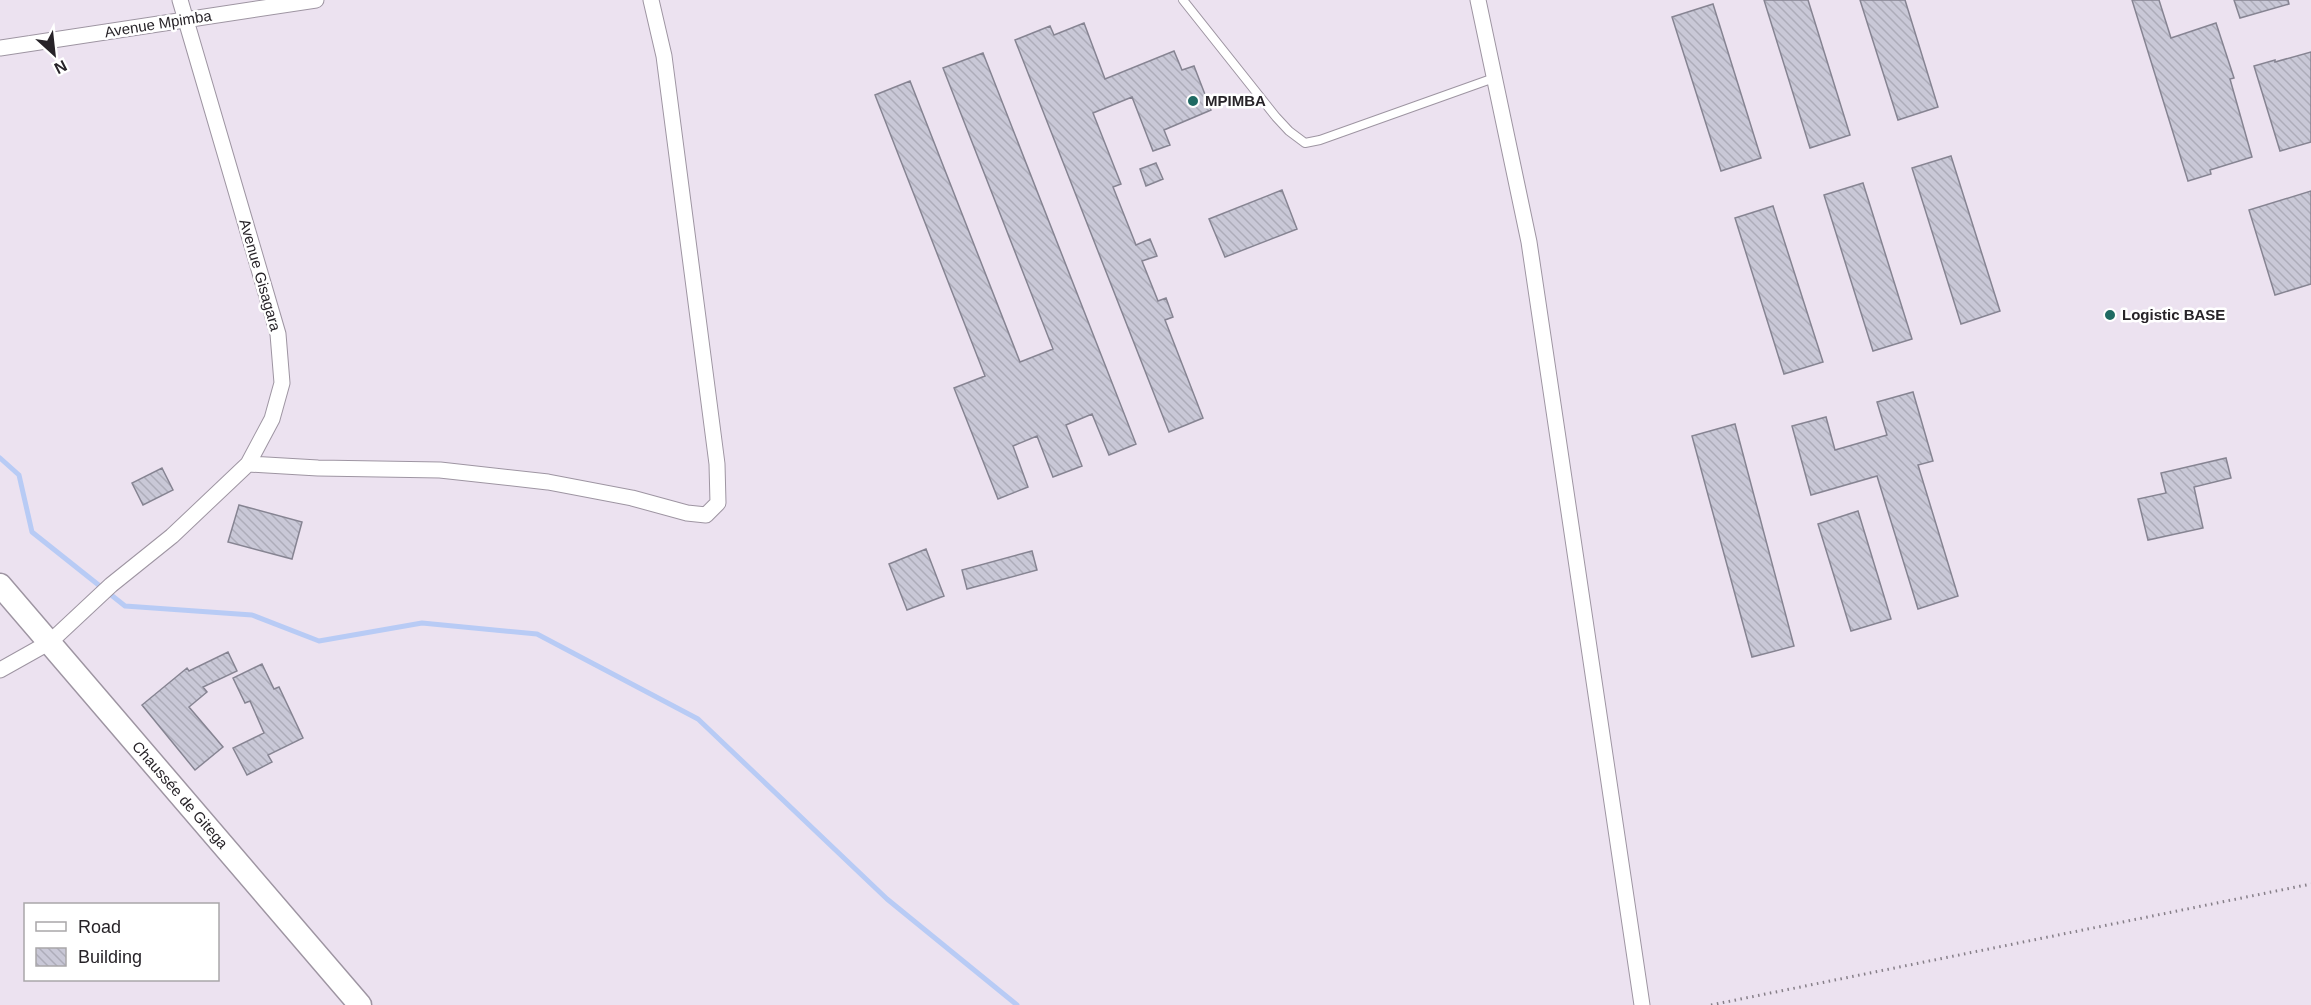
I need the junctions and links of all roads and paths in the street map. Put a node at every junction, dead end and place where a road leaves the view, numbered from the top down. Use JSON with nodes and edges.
{"nodes":[{"id":1,"x":180,"y":0,"type":"edge"},
{"id":2,"x":316,"y":0,"type":"edge"},
{"id":3,"x":651,"y":0,"type":"edge"},
{"id":4,"x":1183,"y":0,"type":"edge"},
{"id":5,"x":1478,"y":0,"type":"edge"},
{"id":6,"x":185,"y":20,"type":"junction"},
{"id":7,"x":0,"y":48,"type":"edge"},
{"id":8,"x":1494,"y":78,"type":"junction"},
{"id":9,"x":248,"y":464,"type":"junction"},
{"id":10,"x":0,"y":585,"type":"edge"},
{"id":11,"x":50,"y":642,"type":"junction"},
{"id":12,"x":0,"y":670,"type":"edge"},
{"id":13,"x":2311,"y":884,"type":"edge"},
{"id":14,"x":360,"y":1005,"type":"edge"},
{"id":15,"x":1642,"y":1005,"type":"edge"},
{"id":16,"x":1711,"y":1005,"type":"edge"}],
"edges":[{"from":1,"to":6,"type":"street","name":"Avenue Gisagara"},
{"from":2,"to":6,"type":"street","name":"Avenue Mpimba"},
{"from":3,"to":9,"type":"street"},
{"from":4,"to":8,"type":"lane"},
{"from":5,"to":8,"type":"street"},
{"from":6,"to":7,"type":"street","name":"Avenue Mpimba"},
{"from":6,"to":9,"type":"street","name":"Avenue Gisagara"},
{"from":8,"to":15,"type":"street"},
{"from":9,"to":11,"type":"street","name":"Avenue Gisagara"},
{"from":10,"to":11,"type":"main road","name":"Chaussée de Gitega"},
{"from":11,"to":12,"type":"street","name":"Avenue Gisagara"},
{"from":11,"to":14,"type":"main road","name":"Chaussée de Gitega"},
{"from":13,"to":16,"type":"path"}]}
